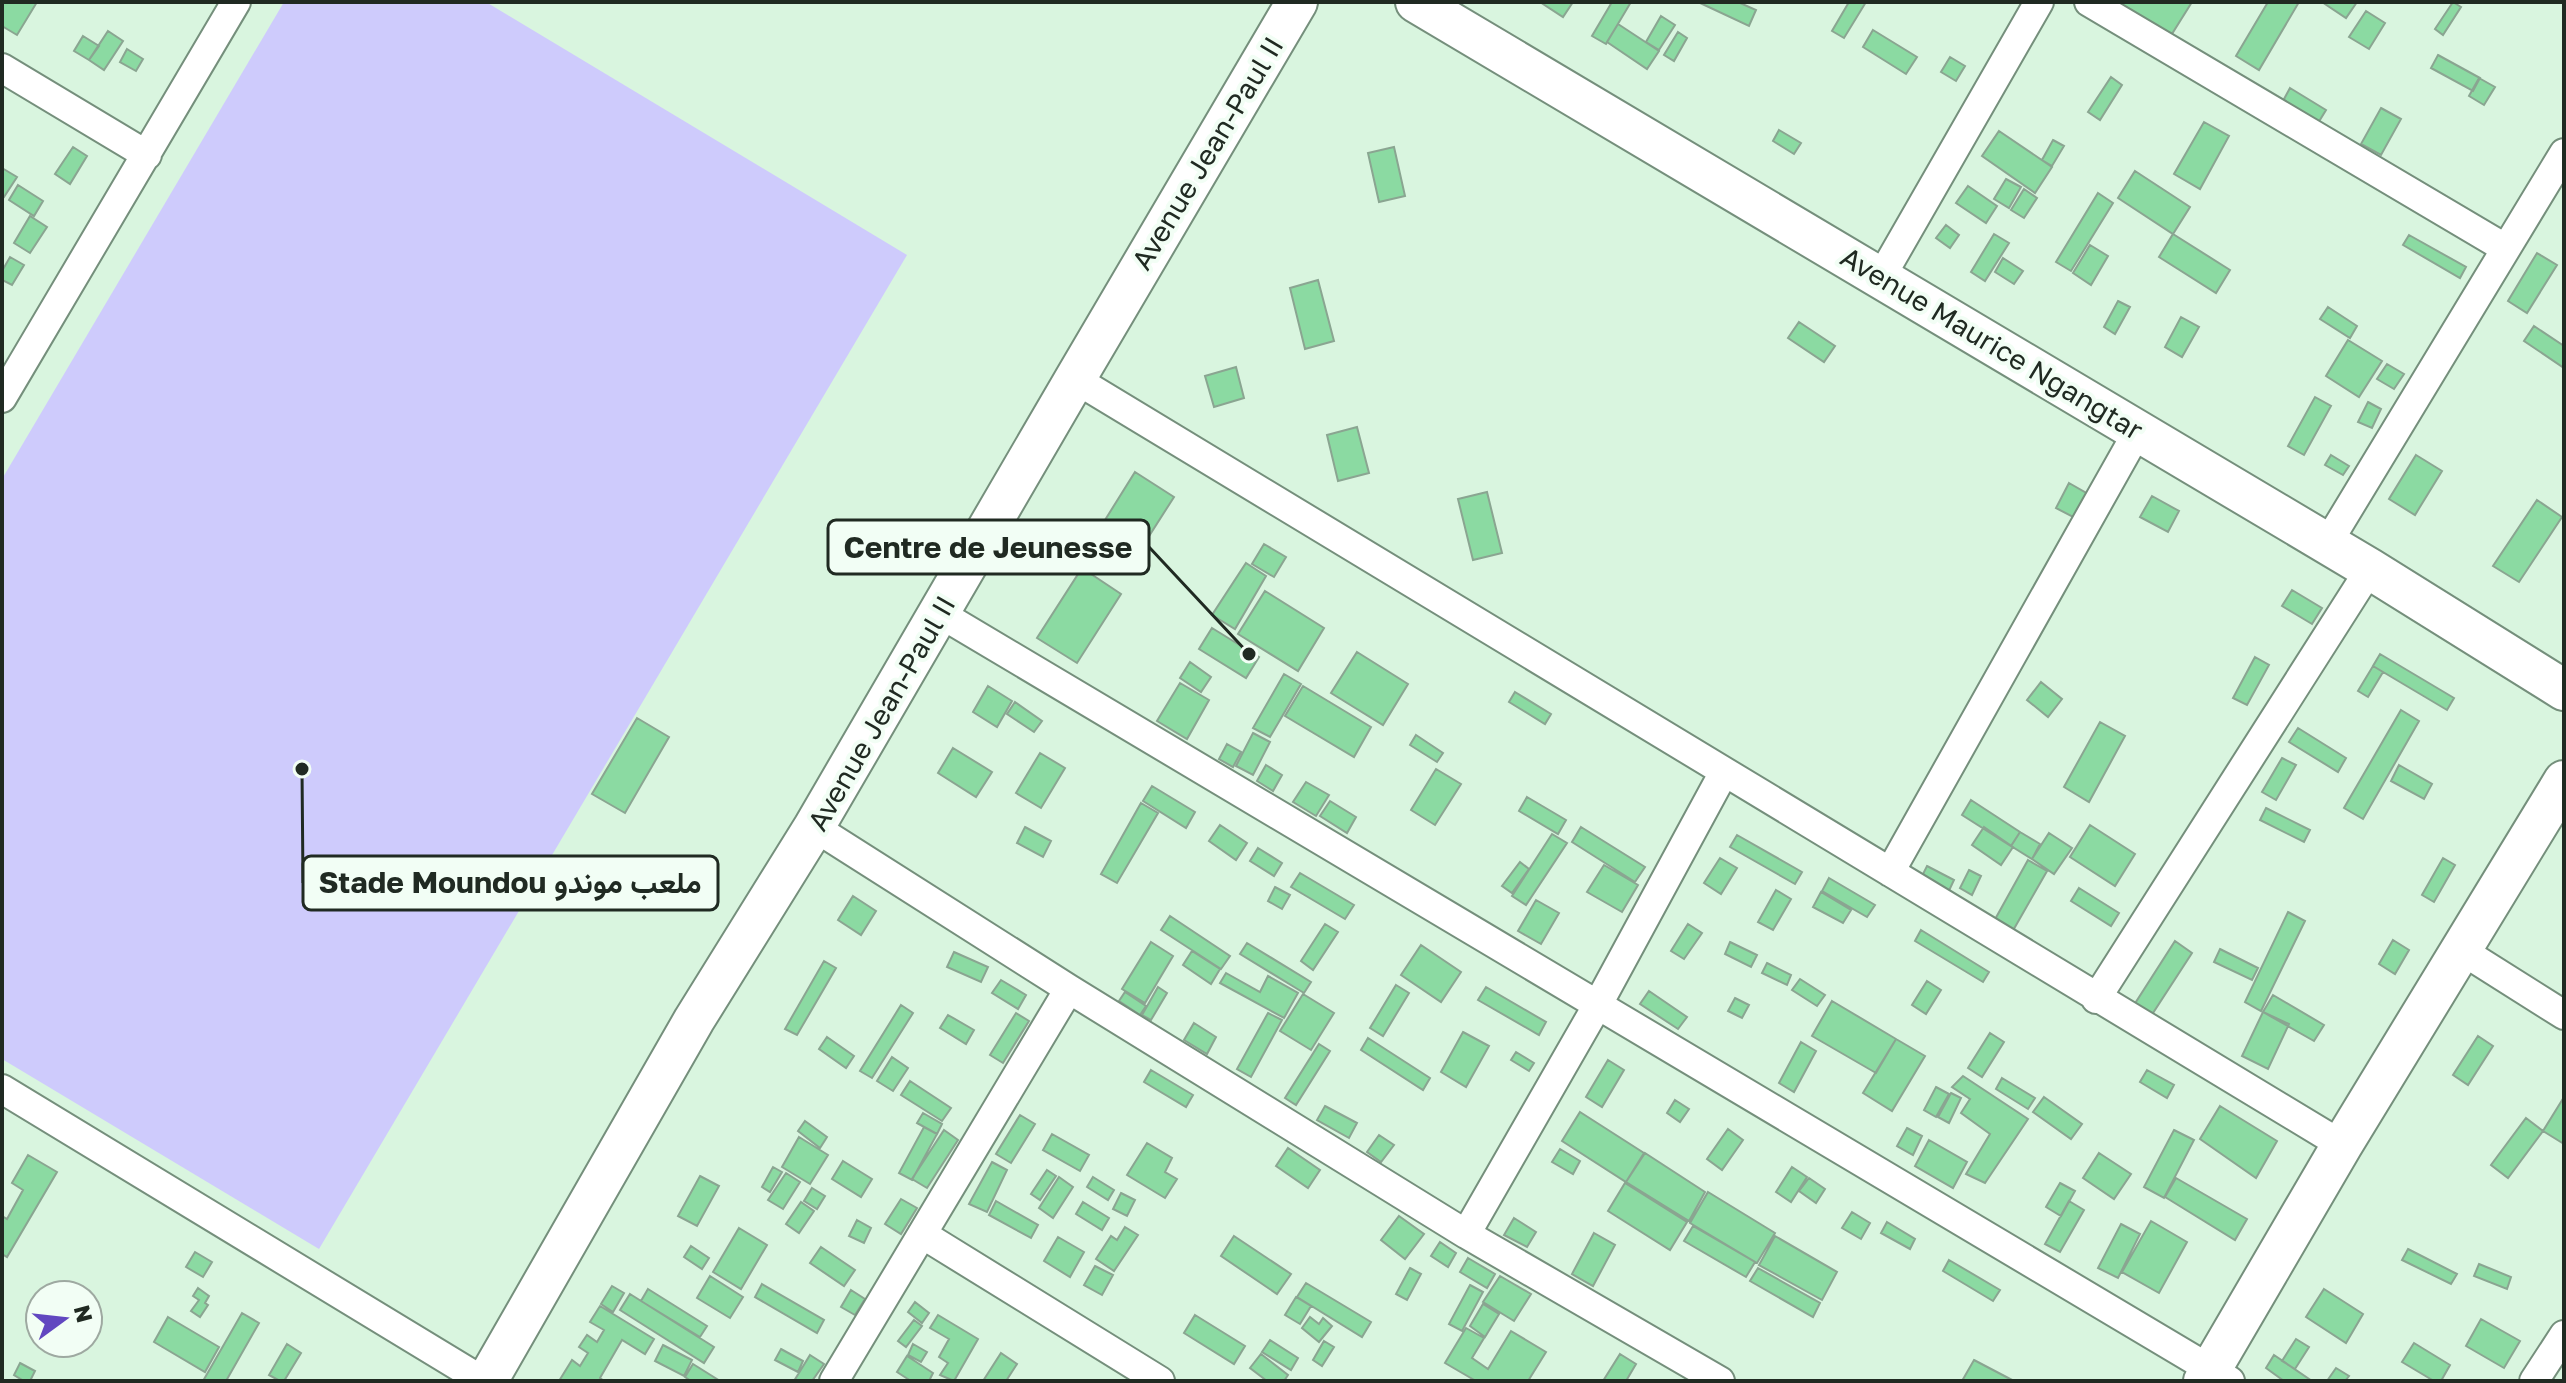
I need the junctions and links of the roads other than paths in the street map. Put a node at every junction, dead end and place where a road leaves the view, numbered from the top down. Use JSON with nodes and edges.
{"nodes":[{"id":1,"x":236,"y":2,"type":"edge"},
{"id":2,"x":1297,"y":2,"type":"edge"},
{"id":3,"x":1416,"y":2,"type":"edge"},
{"id":4,"x":2039,"y":2,"type":"edge"},
{"id":5,"x":2089,"y":2,"type":"edge"},
{"id":6,"x":2,"y":68,"type":"edge"},
{"id":7,"x":2564,"y":153,"type":"edge"},
{"id":8,"x":147,"y":155,"type":"junction"},
{"id":9,"x":2505,"y":248,"type":"junction"},
{"id":10,"x":1881,"y":277,"type":"junction"},
{"id":11,"x":1075,"y":379,"type":"junction"},
{"id":12,"x":2,"y":398,"type":"edge"},
{"id":13,"x":2138,"y":431,"type":"junction"},
{"id":14,"x":2327,"y":544,"type":"junction"},
{"id":15,"x":2370,"y":569,"type":"junction"},
{"id":16,"x":939,"y":613,"type":"junction"},
{"id":17,"x":2564,"y":690,"type":"edge"},
{"id":18,"x":1724,"y":772,"type":"junction"},
{"id":19,"x":2564,"y":781,"type":"edge"},
{"id":20,"x":814,"y":827,"type":"junction"},
{"id":21,"x":1890,"y":872,"type":"junction"},
{"id":22,"x":2461,"y":950,"type":"junction"},
{"id":23,"x":1069,"y":989,"type":"junction"},
{"id":24,"x":2096,"y":999,"type":"junction"},
{"id":25,"x":1597,"y":1006,"type":"junction"},
{"id":26,"x":2564,"y":1015,"type":"edge"},
{"id":27,"x":2,"y":1089,"type":"edge"},
{"id":28,"x":2342,"y":1145,"type":"junction"},
{"id":29,"x":922,"y":1234,"type":"junction"},
{"id":30,"x":1466,"y":1234,"type":"junction"},
{"id":31,"x":2564,"y":1335,"type":"edge"},
{"id":32,"x":2215,"y":1377,"type":"edge"},
{"id":33,"x":485,"y":1381,"type":"edge"},
{"id":34,"x":834,"y":1381,"type":"edge"},
{"id":35,"x":1160,"y":1381,"type":"edge"},
{"id":36,"x":1720,"y":1381,"type":"edge"},
{"id":37,"x":2534,"y":1381,"type":"edge"}],
"edges":[{"from":1,"to":8,"type":"street"},
{"from":2,"to":11,"type":"street","name":"Avenue Jean-Paul II"},
{"from":3,"to":10,"type":"street","name":"Avenue Maurice Ngangtar"},
{"from":4,"to":10,"type":"street"},
{"from":5,"to":9,"type":"street"},
{"from":6,"to":8,"type":"street"},
{"from":7,"to":9,"type":"street"},
{"from":8,"to":12,"type":"street"},
{"from":9,"to":14,"type":"street"},
{"from":10,"to":13,"type":"street","name":"Avenue Maurice Ngangtar"},
{"from":11,"to":16,"type":"street","name":"Avenue Jean-Paul II"},
{"from":11,"to":18,"type":"street"},
{"from":13,"to":14,"type":"street","name":"Avenue Maurice Ngangtar"},
{"from":13,"to":21,"type":"street"},
{"from":14,"to":15,"type":"street","name":"Avenue Maurice Ngangtar"},
{"from":15,"to":17,"type":"street","name":"Avenue Maurice Ngangtar"},
{"from":15,"to":24,"type":"street"},
{"from":16,"to":20,"type":"street","name":"Avenue Jean-Paul II"},
{"from":16,"to":25,"type":"street"},
{"from":18,"to":21,"type":"street"},
{"from":18,"to":25,"type":"street"},
{"from":19,"to":22,"type":"street"},
{"from":20,"to":23,"type":"street"},
{"from":20,"to":33,"type":"street","name":"Avenue Jean-Paul II"},
{"from":21,"to":24,"type":"street"},
{"from":22,"to":26,"type":"street"},
{"from":22,"to":28,"type":"street"},
{"from":23,"to":29,"type":"street"},
{"from":23,"to":30,"type":"street"},
{"from":24,"to":28,"type":"street"},
{"from":25,"to":30,"type":"street"},
{"from":25,"to":32,"type":"street"},
{"from":27,"to":33,"type":"street"},
{"from":28,"to":32,"type":"street"},
{"from":29,"to":34,"type":"street"},
{"from":29,"to":35,"type":"street"},
{"from":30,"to":36,"type":"street"},
{"from":31,"to":37,"type":"street"}]}
